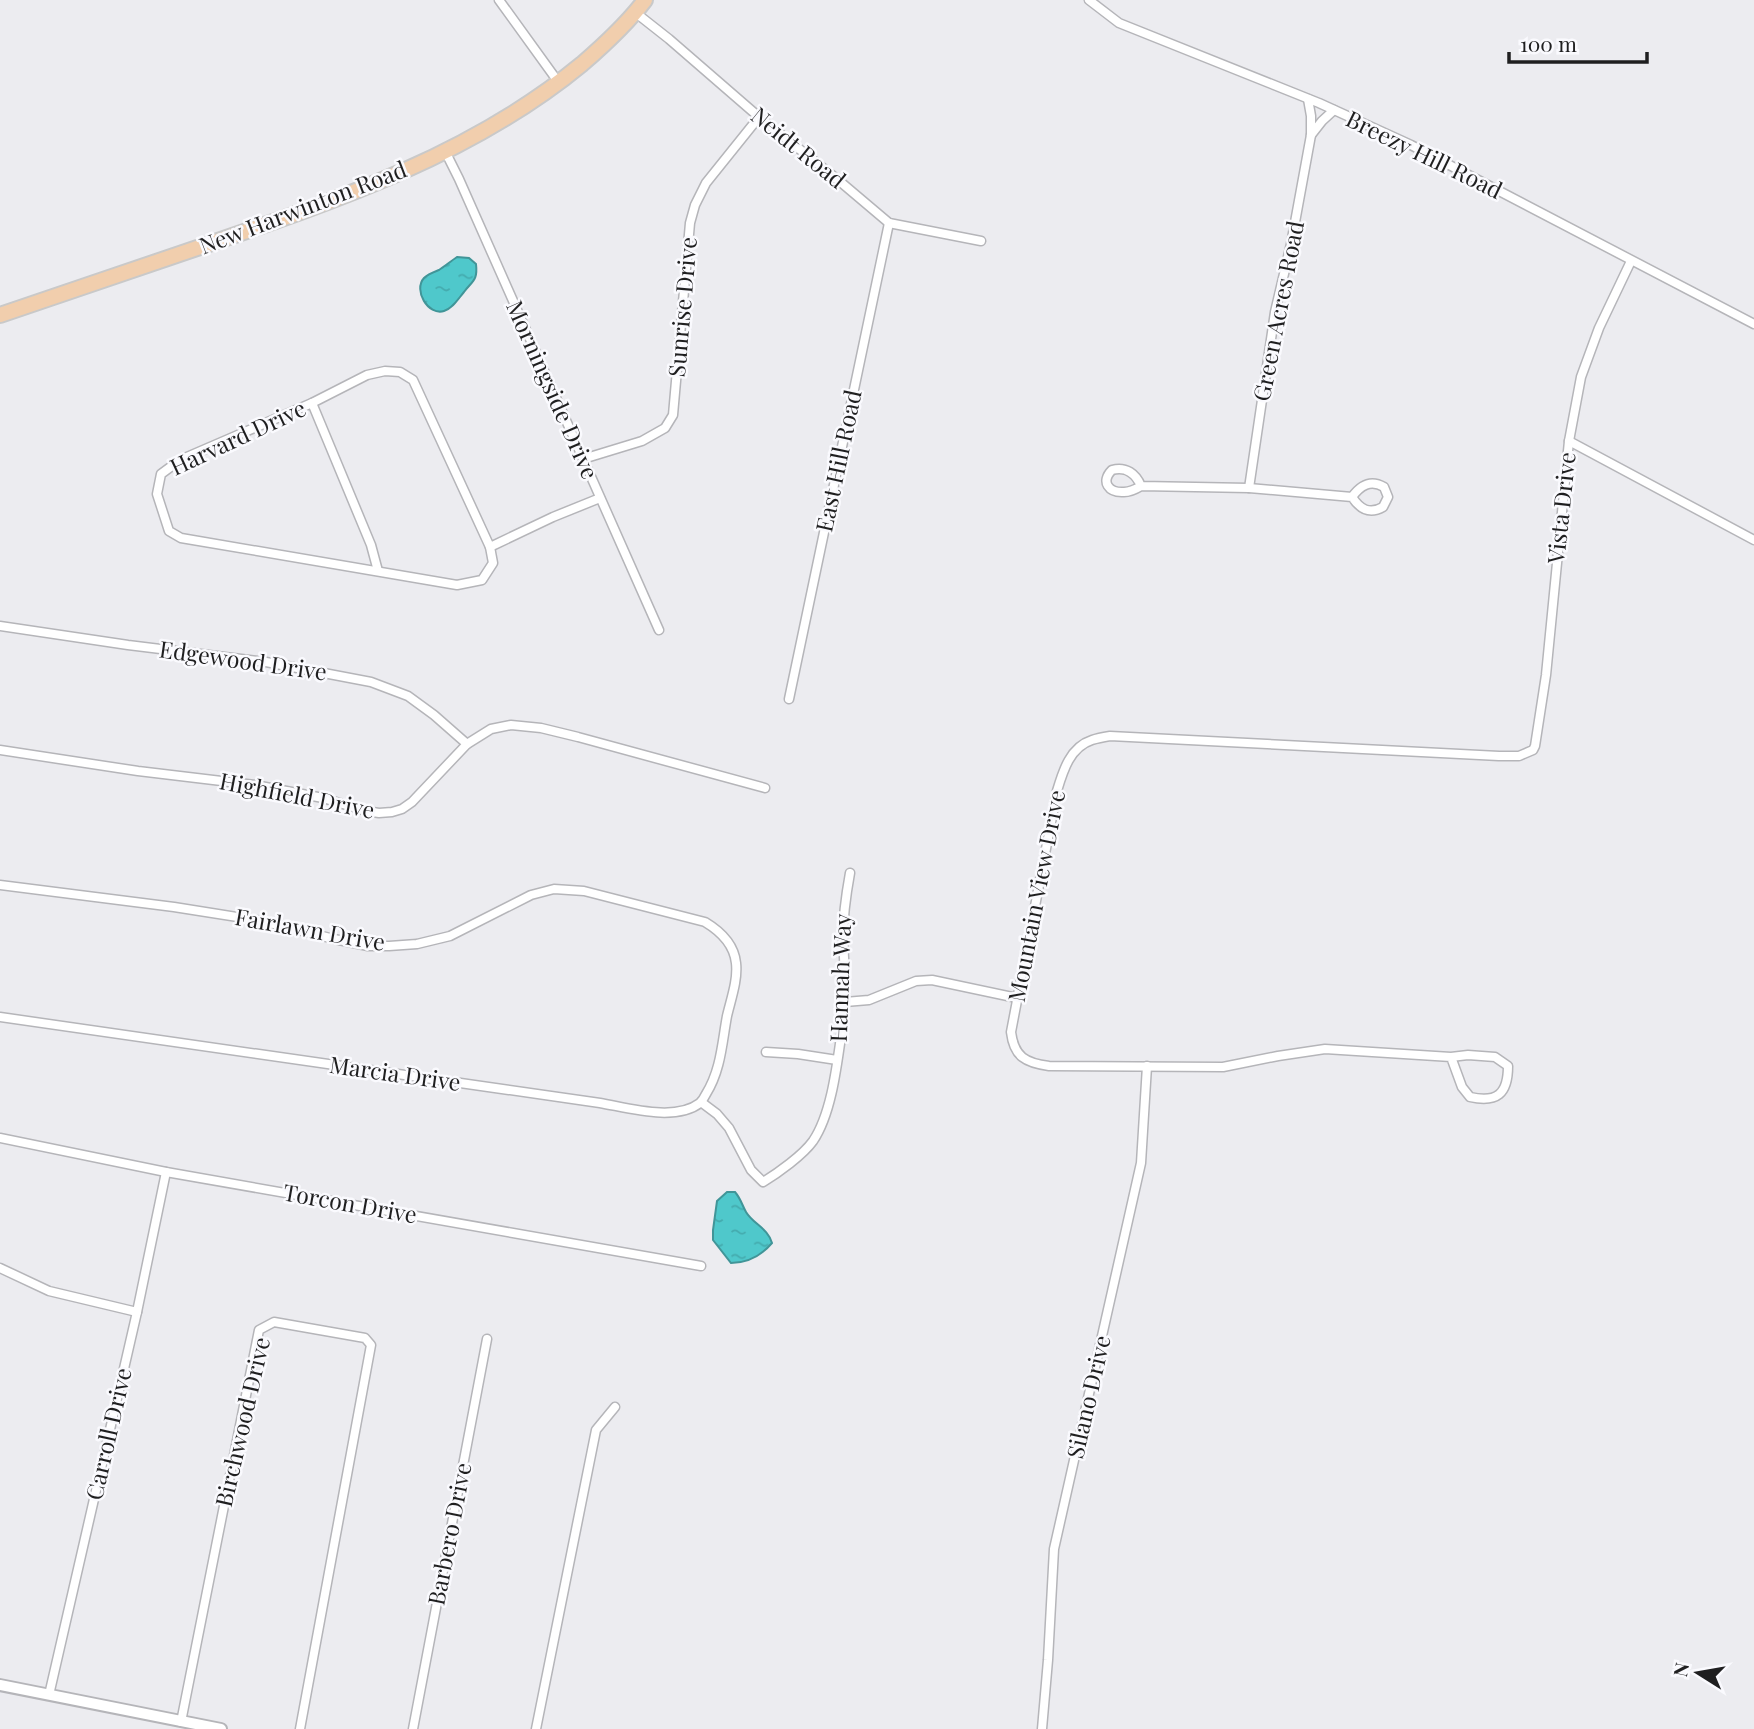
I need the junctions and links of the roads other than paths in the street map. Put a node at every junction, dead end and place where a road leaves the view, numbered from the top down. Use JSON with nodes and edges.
{"nodes":[{"id":1,"x":499,"y":0,"type":"edge"},
{"id":2,"x":645,"y":0,"type":"edge"},
{"id":3,"x":1089,"y":0,"type":"edge"},
{"id":4,"x":636,"y":13,"type":"junction"},
{"id":5,"x":559,"y":83,"type":"junction"},
{"id":6,"x":1308,"y":99,"type":"junction"},
{"id":7,"x":1335,"y":110,"type":"junction"},
{"id":8,"x":759,"y":117,"type":"junction"},
{"id":9,"x":1311,"y":135,"type":"junction"},
{"id":10,"x":444,"y":151,"type":"junction"},
{"id":11,"x":889,"y":223,"type":"junction"},
{"id":12,"x":981,"y":241,"type":"dead end"},
{"id":13,"x":1631,"y":261,"type":"junction"},
{"id":14,"x":0,"y":315,"type":"edge"},
{"id":15,"x":1754,"y":324,"type":"edge"},
{"id":16,"x":312,"y":403,"type":"junction"},
{"id":17,"x":1569,"y":441,"type":"junction"},
{"id":18,"x":583,"y":459,"type":"junction"},
{"id":19,"x":1142,"y":486,"type":"dead end"},
{"id":20,"x":1249,"y":488,"type":"junction"},
{"id":21,"x":1352,"y":497,"type":"junction"},
{"id":22,"x":600,"y":498,"type":"junction"},
{"id":23,"x":1754,"y":540,"type":"edge"},
{"id":24,"x":490,"y":547,"type":"junction"},
{"id":25,"x":378,"y":571,"type":"junction"},
{"id":26,"x":0,"y":626,"type":"edge"},
{"id":27,"x":659,"y":630,"type":"dead end"},
{"id":28,"x":789,"y":699,"type":"dead end"},
{"id":29,"x":467,"y":744,"type":"junction"},
{"id":30,"x":0,"y":750,"type":"edge"},
{"id":31,"x":1519,"y":756,"type":"joint"},
{"id":32,"x":765,"y":788,"type":"dead end"},
{"id":33,"x":850,"y":873,"type":"dead end"},
{"id":34,"x":0,"y":885,"type":"edge"},
{"id":35,"x":1017,"y":998,"type":"junction"},
{"id":36,"x":845,"y":1002,"type":"junction"},
{"id":37,"x":0,"y":1017,"type":"edge"},
{"id":38,"x":766,"y":1052,"type":"dead end"},
{"id":39,"x":1451,"y":1057,"type":"junction"},
{"id":40,"x":837,"y":1060,"type":"junction"},
{"id":41,"x":1147,"y":1066,"type":"junction"},
{"id":42,"x":701,"y":1102,"type":"junction"},
{"id":43,"x":0,"y":1138,"type":"edge"},
{"id":44,"x":166,"y":1172,"type":"junction"},
{"id":45,"x":701,"y":1266,"type":"dead end"},
{"id":46,"x":0,"y":1268,"type":"edge"},
{"id":47,"x":137,"y":1311,"type":"junction"},
{"id":48,"x":487,"y":1339,"type":"dead end"},
{"id":49,"x":615,"y":1407,"type":"dead end"},
{"id":50,"x":0,"y":1685,"type":"edge"},
{"id":51,"x":49,"y":1695,"type":"junction"},
{"id":52,"x":181,"y":1721,"type":"junction"},
{"id":53,"x":205,"y":1728,"type":"edge"},
{"id":54,"x":221,"y":1729,"type":"edge"},
{"id":55,"x":300,"y":1729,"type":"edge"},
{"id":56,"x":413,"y":1729,"type":"edge"},
{"id":57,"x":536,"y":1729,"type":"edge"},
{"id":58,"x":1042,"y":1729,"type":"edge"}],
"edges":[{"from":1,"to":5,"type":"street"},
{"from":2,"to":4,"type":"main road","name":"New Harwinton Road"},
{"from":3,"to":6,"type":"street","name":"Breezy Hill Road"},
{"from":4,"to":5,"type":"main road","name":"New Harwinton Road"},
{"from":4,"to":8,"type":"street","name":"Neidt Road"},
{"from":5,"to":10,"type":"main road","name":"New Harwinton Road"},
{"from":6,"to":7,"type":"street","name":"Breezy Hill Road"},
{"from":6,"to":9,"type":"street","name":"Green Acres Road"},
{"from":7,"to":9,"type":"street"},
{"from":7,"to":13,"type":"street","name":"Breezy Hill Road"},
{"from":8,"to":11,"type":"street","name":"Neidt Road"},
{"from":8,"to":18,"type":"street","name":"Sunrise Drive"},
{"from":9,"to":20,"type":"street","name":"Green Acres Road"},
{"from":10,"to":14,"type":"main road","name":"New Harwinton Road"},
{"from":10,"to":18,"type":"street","name":"Morningside Drive"},
{"from":11,"to":12,"type":"street","name":"Neidt Road"},
{"from":11,"to":28,"type":"street","name":"East Hill Road"},
{"from":13,"to":15,"type":"street","name":"Breezy Hill Road"},
{"from":13,"to":17,"type":"street","name":"Vista Drive"},
{"from":16,"to":24,"type":"street","name":"Harvard Drive"},
{"from":16,"to":25,"type":"street"},
{"from":16,"to":25,"type":"street","name":"Harvard Drive"},
{"from":17,"to":23,"type":"street"},
{"from":17,"to":31,"type":"street","name":"Vista Drive"},
{"from":18,"to":22,"type":"street","name":"Morningside Drive"},
{"from":19,"to":20,"type":"street"},
{"from":20,"to":21,"type":"street"},
{"from":21,"to":21,"type":"street"},
{"from":22,"to":24,"type":"street"},
{"from":22,"to":27,"type":"street","name":"Morningside Drive"},
{"from":24,"to":25,"type":"street","name":"Harvard Drive"},
{"from":26,"to":29,"type":"street","name":"Edgewood Drive"},
{"from":29,"to":30,"type":"street","name":"Highfield Drive"},
{"from":29,"to":32,"type":"street","name":"Highfield Drive"},
{"from":31,"to":35,"type":"street","name":"Mountain View Drive"},
{"from":33,"to":36,"type":"street","name":"Hannah Way"},
{"from":34,"to":42,"type":"street","name":"Fairlawn Drive"},
{"from":35,"to":36,"type":"street"},
{"from":35,"to":41,"type":"street","name":"Mountain View Drive"},
{"from":36,"to":40,"type":"street","name":"Hannah Way"},
{"from":37,"to":42,"type":"street","name":"Marcia Drive"},
{"from":38,"to":40,"type":"street"},
{"from":39,"to":39,"type":"street","name":"Mountain View Drive"},
{"from":39,"to":41,"type":"street","name":"Mountain View Drive"},
{"from":40,"to":42,"type":"street","name":"Hannah Way"},
{"from":41,"to":58,"type":"street","name":"Silano Drive"},
{"from":43,"to":44,"type":"street","name":"Torcon Drive"},
{"from":44,"to":45,"type":"street","name":"Torcon Drive"},
{"from":44,"to":47,"type":"street","name":"Carroll Drive"},
{"from":46,"to":47,"type":"street"},
{"from":47,"to":51,"type":"street","name":"Carroll Drive"},
{"from":48,"to":56,"type":"street","name":"Barbero Drive"},
{"from":49,"to":57,"type":"street"},
{"from":50,"to":51,"type":"street"},
{"from":51,"to":52,"type":"street"},
{"from":52,"to":53,"type":"street"},
{"from":52,"to":55,"type":"street","name":"Birchwood Drive"},
{"from":53,"to":54,"type":"street"}]}
